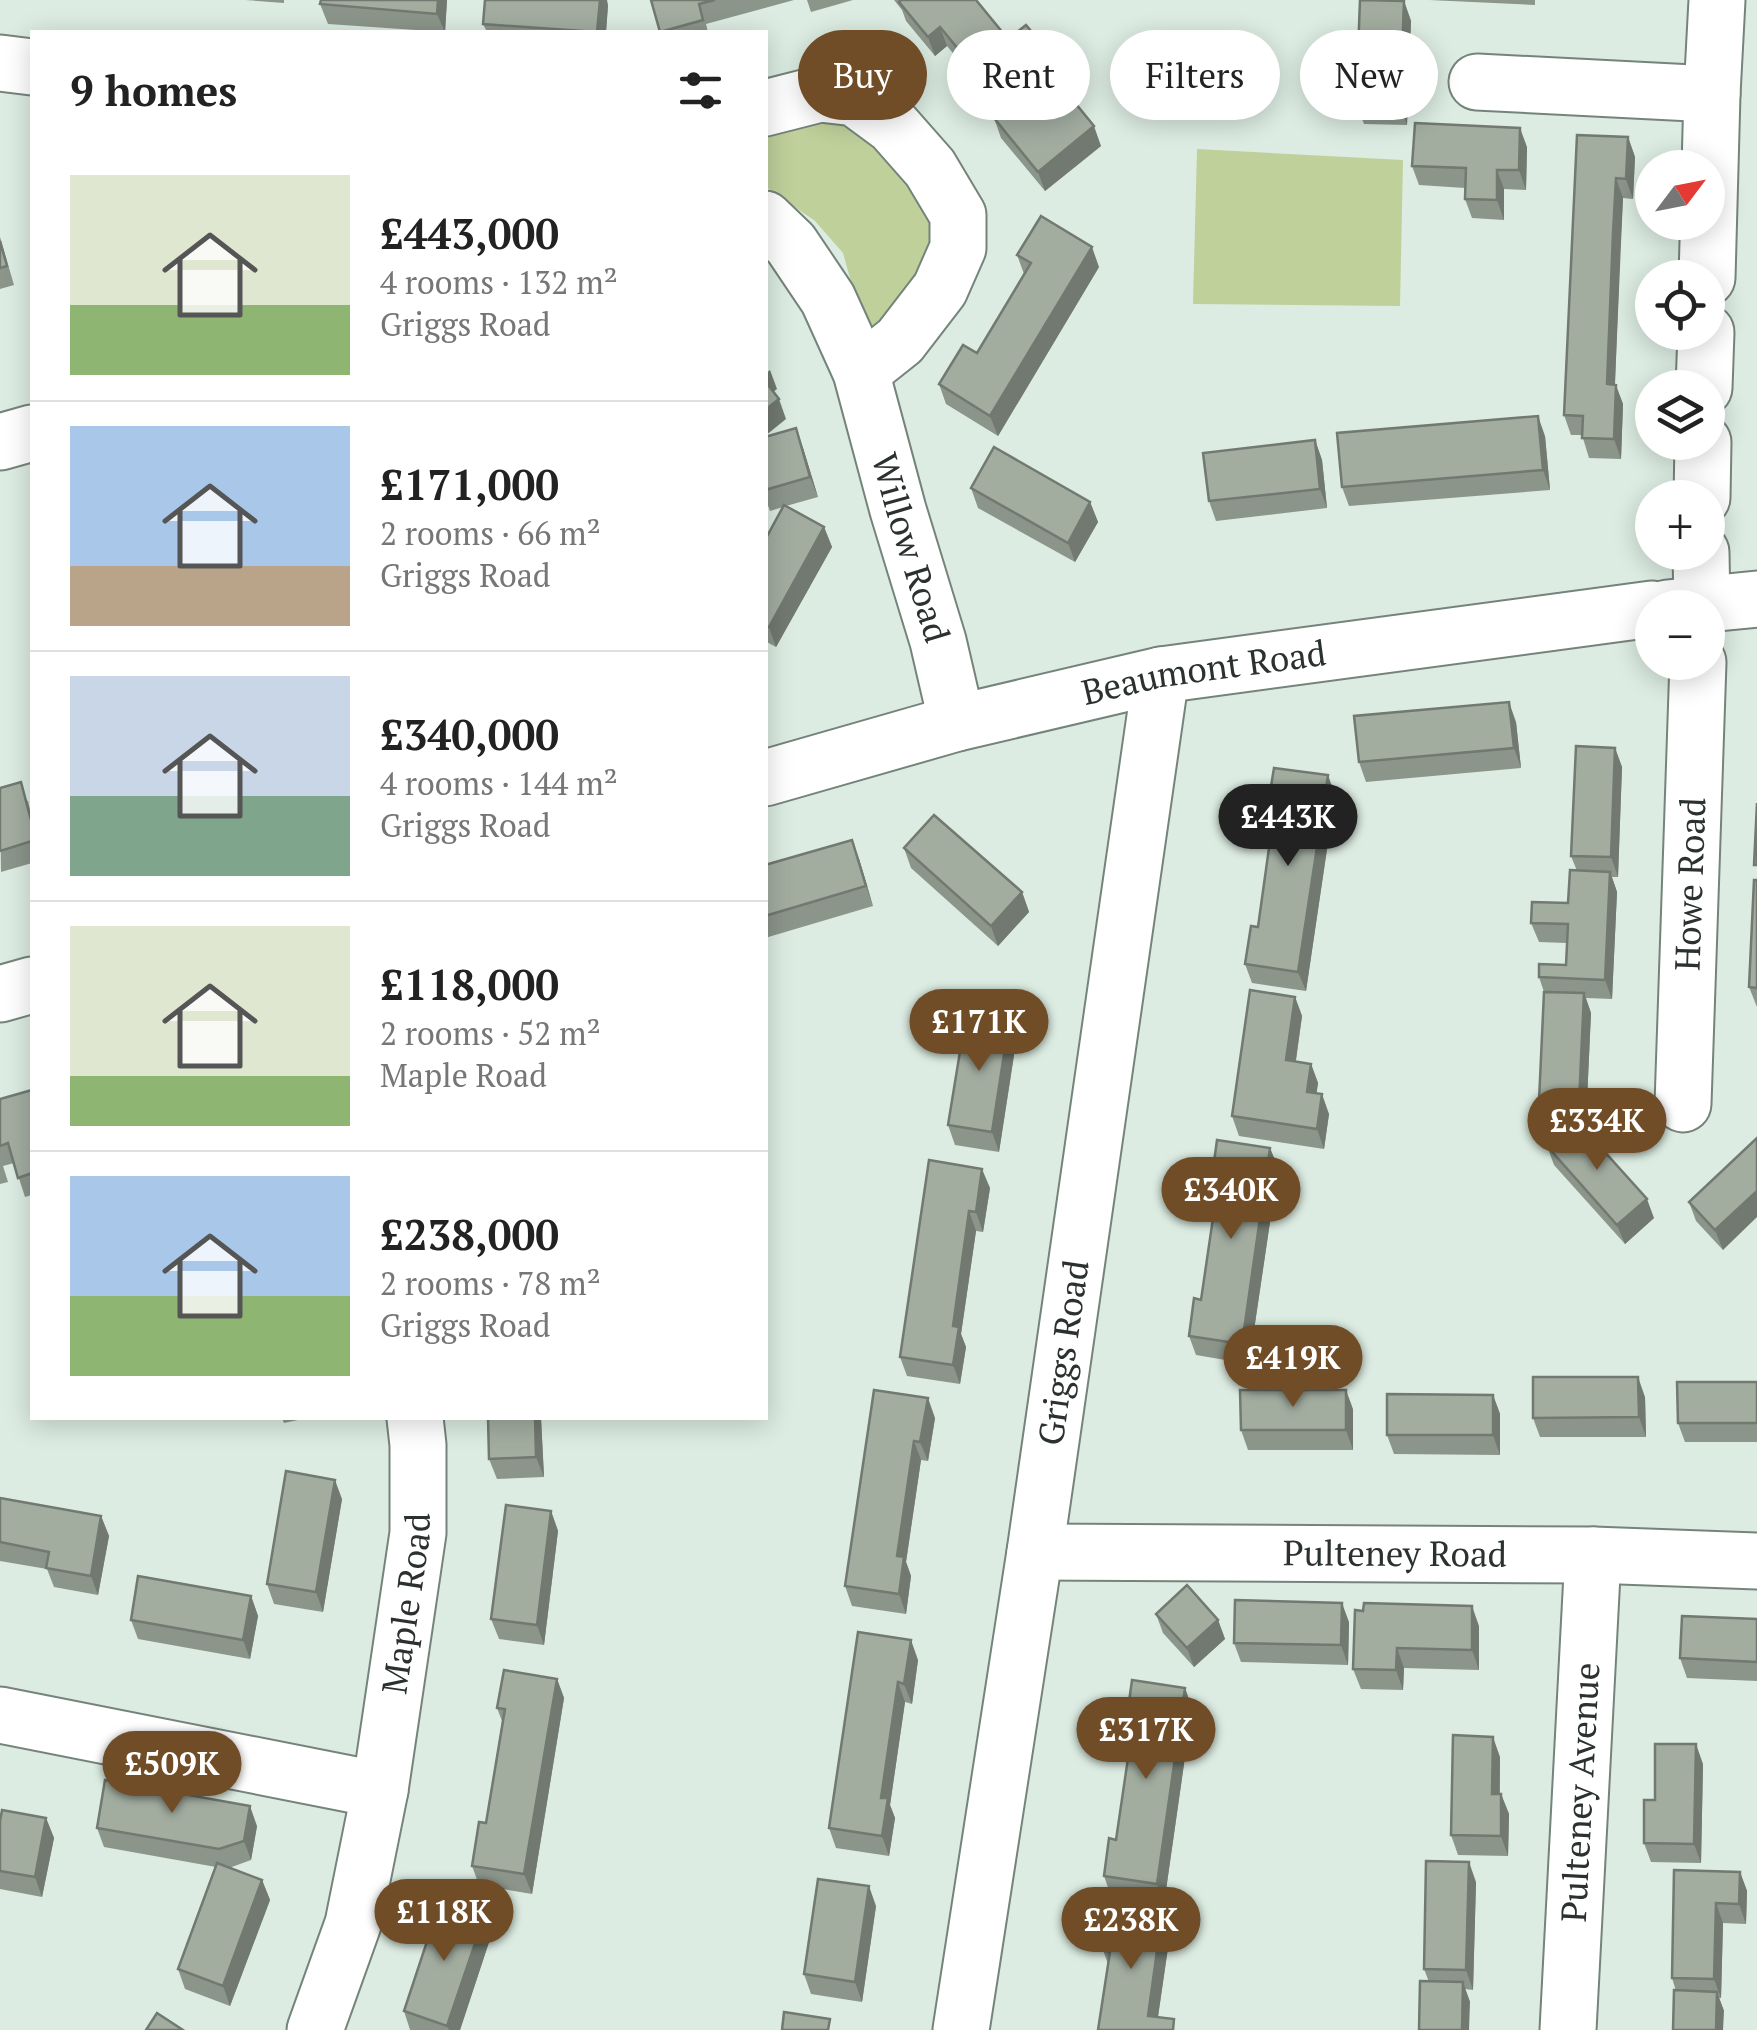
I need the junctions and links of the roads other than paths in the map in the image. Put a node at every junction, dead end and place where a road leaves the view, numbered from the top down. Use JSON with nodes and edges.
{"nodes":[{"id":1,"x":1717,"y":0,"type":"edge"},
{"id":2,"x":0,"y":63,"type":"edge"},
{"id":3,"x":30,"y":67,"type":"edge"},
{"id":4,"x":1478,"y":82,"type":"dead end"},
{"id":5,"x":1712,"y":94,"type":"junction"},
{"id":6,"x":768,"y":107,"type":"edge"},
{"id":7,"x":768,"y":222,"type":"edge"},
{"id":8,"x":1707,"y":260,"type":"edge"},
{"id":9,"x":860,"y":372,"type":"junction"},
{"id":10,"x":30,"y":434,"type":"edge"},
{"id":11,"x":0,"y":442,"type":"edge"},
{"id":12,"x":1725,"y":598,"type":"edge"},
{"id":13,"x":1757,"y":599,"type":"edge"},
{"id":14,"x":1635,"y":604,"type":"edge"},
{"id":15,"x":1160,"y":675,"type":"junction"},
{"id":16,"x":1697,"y":680,"type":"edge"},
{"id":17,"x":957,"y":723,"type":"junction"},
{"id":18,"x":768,"y":777,"type":"edge"},
{"id":19,"x":30,"y":986,"type":"edge"},
{"id":20,"x":0,"y":994,"type":"edge"},
{"id":21,"x":1683,"y":1104,"type":"dead end"},
{"id":22,"x":415,"y":1420,"type":"edge"},
{"id":23,"x":1035,"y":1552,"type":"junction"},
{"id":24,"x":1593,"y":1554,"type":"junction"},
{"id":25,"x":1757,"y":1561,"type":"edge"},
{"id":26,"x":0,"y":1714,"type":"edge"},
{"id":27,"x":380,"y":1790,"type":"junction"},
{"id":28,"x":315,"y":2030,"type":"edge"},
{"id":29,"x":961,"y":2030,"type":"edge"},
{"id":30,"x":1568,"y":2030,"type":"edge"}],
"edges":[{"from":1,"to":5,"type":"street"},
{"from":2,"to":3,"type":"street"},
{"from":4,"to":5,"type":"street"},
{"from":5,"to":8,"type":"street"},
{"from":6,"to":9,"type":"street"},
{"from":7,"to":9,"type":"street","name":"Willow Road"},
{"from":9,"to":17,"type":"street","name":"Willow Road"},
{"from":10,"to":11,"type":"street"},
{"from":12,"to":13,"type":"street","name":"Beaumont Road"},
{"from":14,"to":15,"type":"street","name":"Beaumont Road"},
{"from":15,"to":17,"type":"street","name":"Beaumont Road"},
{"from":15,"to":23,"type":"street","name":"Griggs Road"},
{"from":16,"to":21,"type":"street","name":"Howe Road"},
{"from":17,"to":18,"type":"street","name":"Beaumont Road"},
{"from":19,"to":20,"type":"street"},
{"from":22,"to":27,"type":"street","name":"Maple Road"},
{"from":23,"to":24,"type":"street","name":"Pulteney Road"},
{"from":23,"to":29,"type":"street","name":"Griggs Road"},
{"from":24,"to":25,"type":"street","name":"Pulteney Road"},
{"from":24,"to":30,"type":"street","name":"Pulteney Avenue"},
{"from":26,"to":27,"type":"street"},
{"from":27,"to":28,"type":"street","name":"Maple Road"}]}
